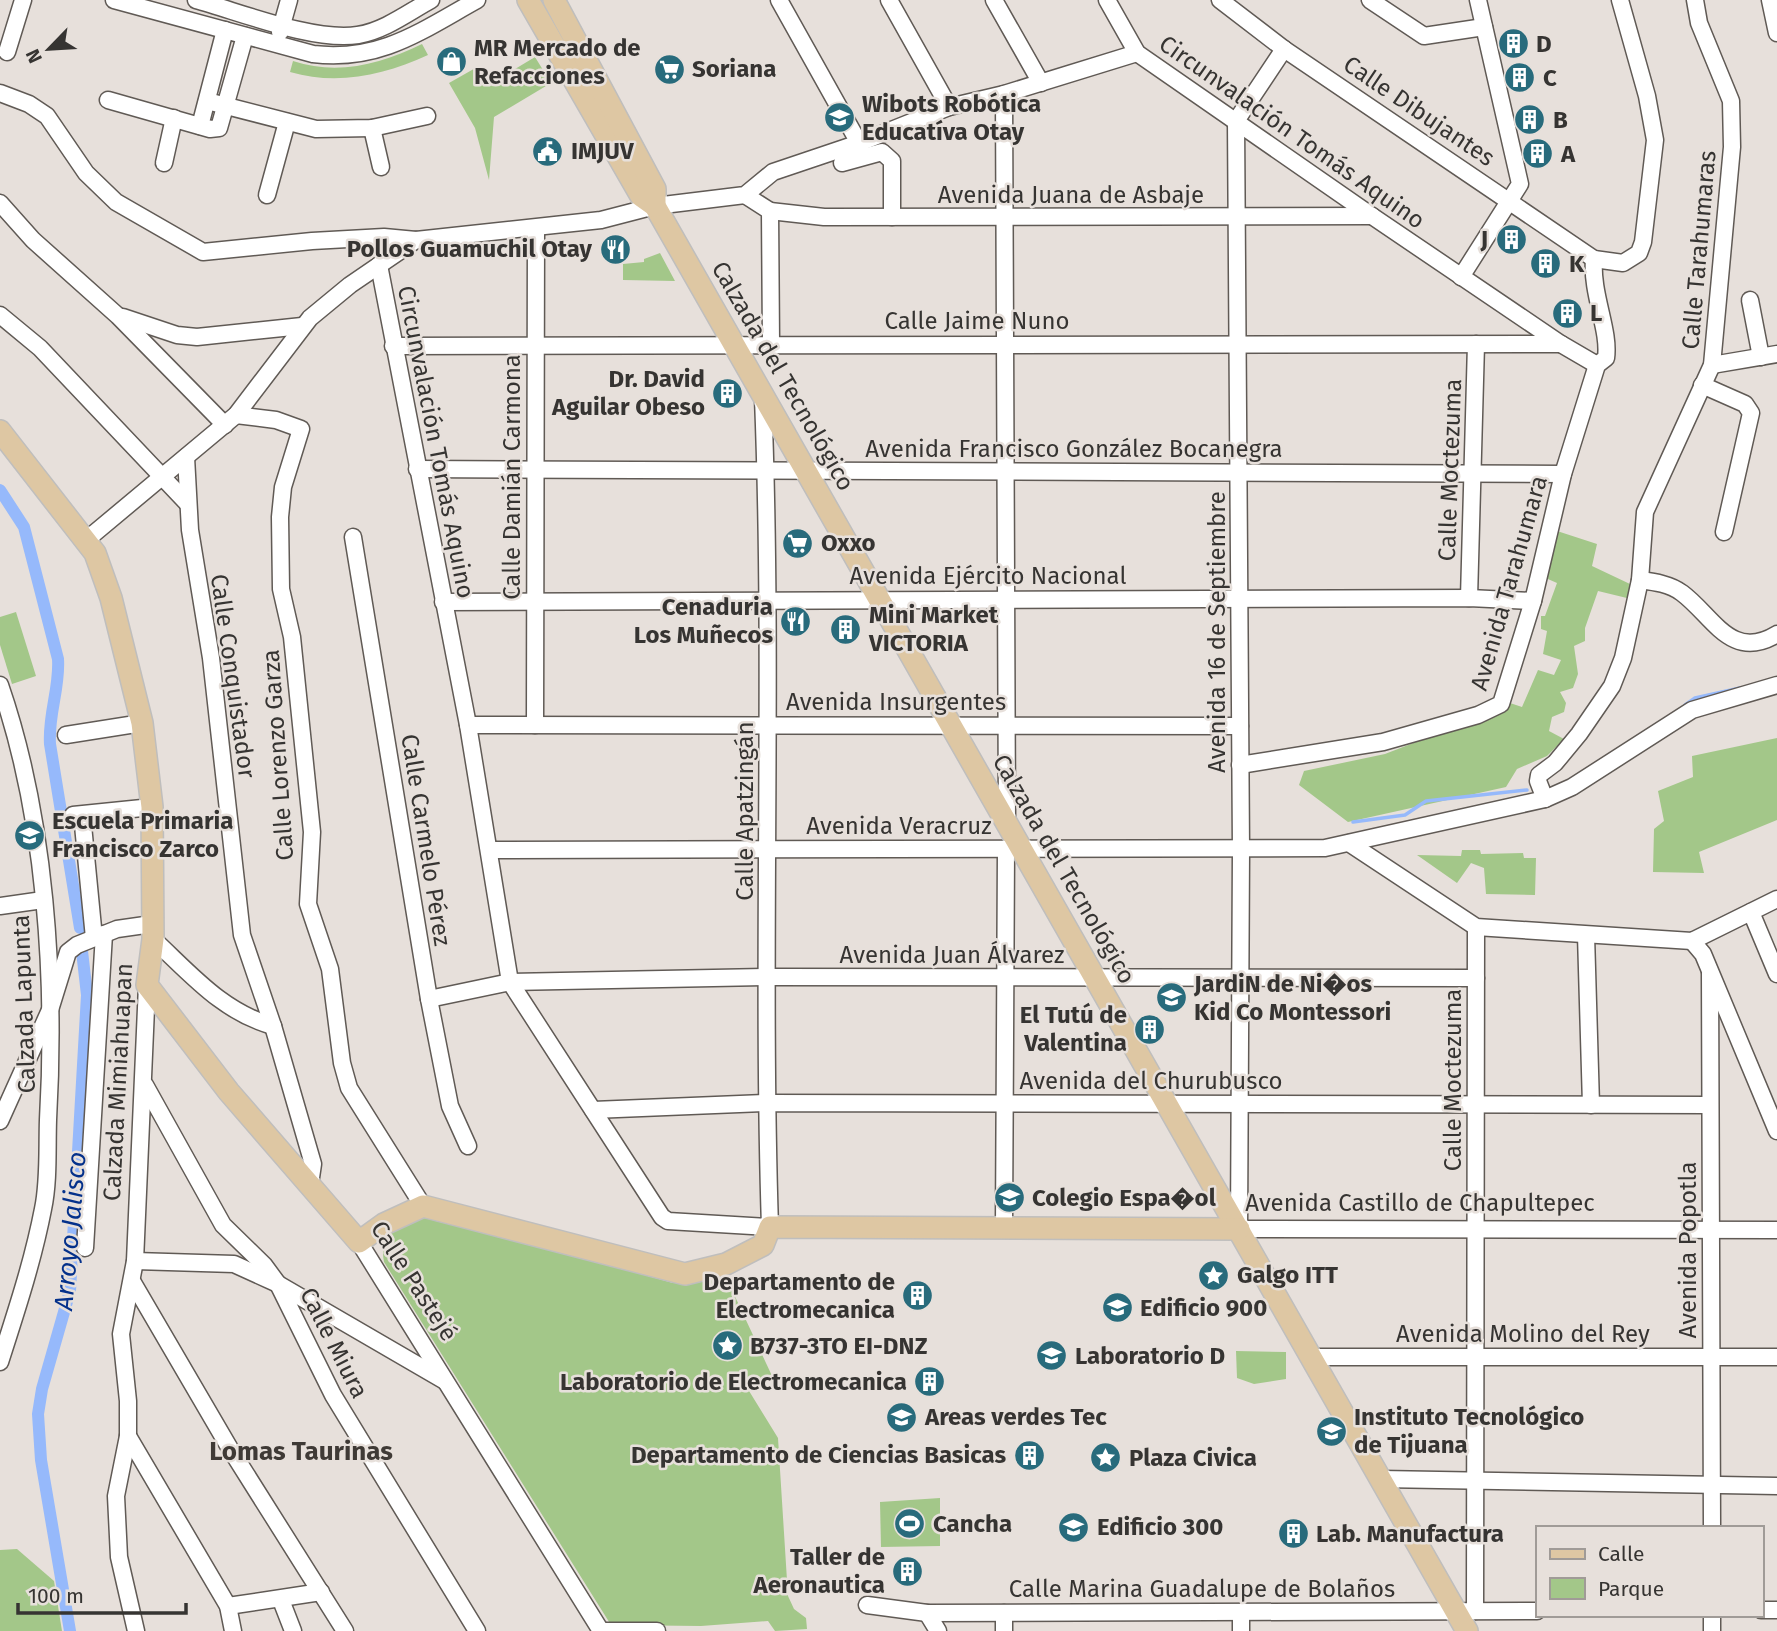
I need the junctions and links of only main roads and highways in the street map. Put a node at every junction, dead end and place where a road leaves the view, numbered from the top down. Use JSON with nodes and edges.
{"nodes":[{"id":1,"x":528,"y":0,"type":"edge"},
{"id":2,"x":554,"y":0,"type":"edge"},
{"id":3,"x":656,"y":206,"type":"junction"},
{"id":4,"x":0,"y":431,"type":"edge"},
{"id":5,"x":147,"y":985,"type":"joint"},
{"id":6,"x":1239,"y":1221,"type":"junction"},
{"id":7,"x":770,"y":1227,"type":"joint"},
{"id":8,"x":1466,"y":1618,"type":"edge"}],
"edges":[{"from":1,"to":3,"type":"main road","name":"Calzada del Tecnológico"},
{"from":2,"to":3,"type":"main road","name":"Calzada del Tecnológico"},
{"from":3,"to":6,"type":"main road","name":"Calzada del Tecnológico"},
{"from":4,"to":5,"type":"main road","name":"Calzada Mimiahuapan"},
{"from":5,"to":7,"type":"main road","name":"Calle Pastejé"},
{"from":6,"to":7,"type":"main road","name":"Avenida Castillo de Chapultepec"},
{"from":6,"to":8,"type":"main road","name":"Calzada del Tecnológico"}]}
